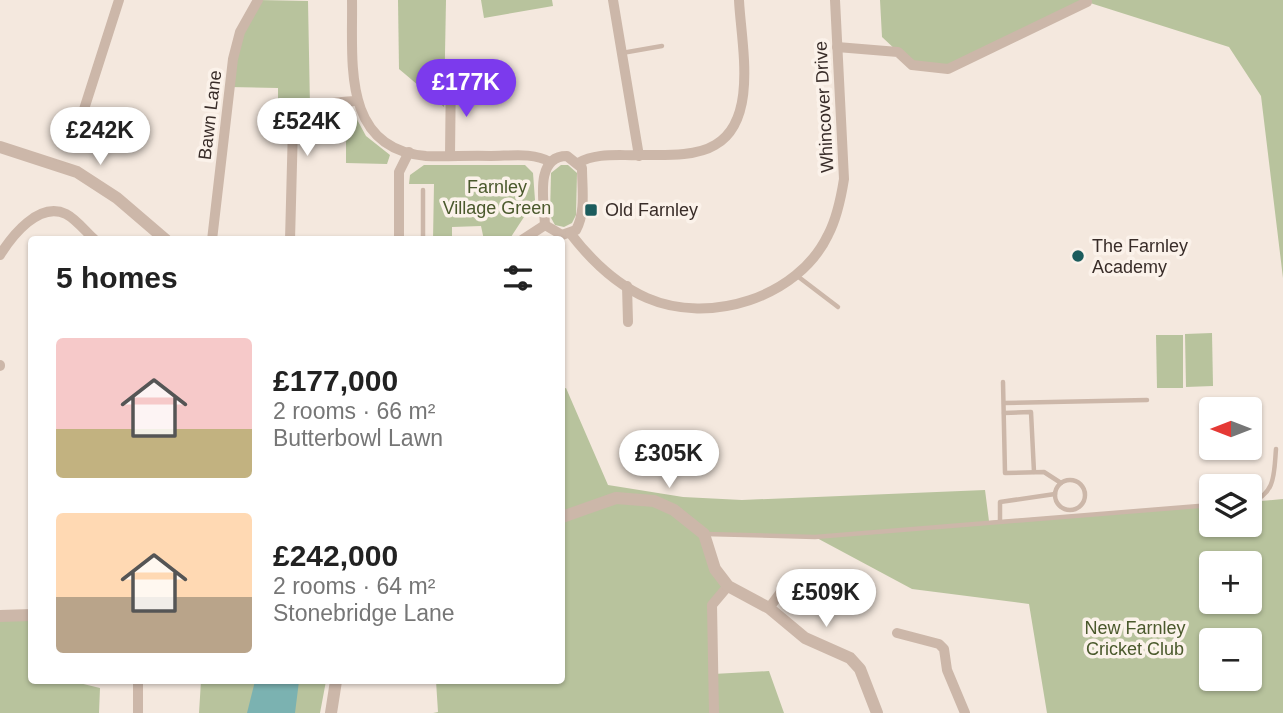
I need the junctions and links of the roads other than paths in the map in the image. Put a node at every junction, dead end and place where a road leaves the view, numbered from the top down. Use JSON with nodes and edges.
{"nodes":[{"id":1,"x":119,"y":0,"type":"edge"},
{"id":2,"x":258,"y":0,"type":"edge"},
{"id":3,"x":352,"y":0,"type":"edge"},
{"id":4,"x":613,"y":0,"type":"edge"},
{"id":5,"x":739,"y":0,"type":"edge"},
{"id":6,"x":835,"y":0,"type":"edge"},
{"id":7,"x":1087,"y":2,"type":"dead end"},
{"id":8,"x":662,"y":46,"type":"dead end"},
{"id":9,"x":837,"y":47,"type":"junction"},
{"id":10,"x":621,"y":53,"type":"junction"},
{"id":11,"x":463,"y":68,"type":"dead end"},
{"id":12,"x":355,"y":100,"type":"junction"},
{"id":13,"x":78,"y":128,"type":"dead end"},
{"id":14,"x":0,"y":147,"type":"edge"},
{"id":15,"x":409,"y":152,"type":"junction"},
{"id":16,"x":450,"y":155,"type":"junction"},
{"id":17,"x":639,"y":156,"type":"junction"},
{"id":18,"x":550,"y":162,"type":"junction"},
{"id":19,"x":578,"y":163,"type":"junction"},
{"id":20,"x":423,"y":190,"type":"dead end"},
{"id":21,"x":545,"y":225,"type":"junction"},
{"id":22,"x":570,"y":233,"type":"junction"},
{"id":23,"x":91,"y":236,"type":"edge"},
{"id":24,"x":159,"y":236,"type":"edge"},
{"id":25,"x":212,"y":236,"type":"edge"},
{"id":26,"x":290,"y":236,"type":"edge"},
{"id":27,"x":399,"y":236,"type":"edge"},
{"id":28,"x":423,"y":236,"type":"edge"},
{"id":29,"x":528,"y":236,"type":"edge"},
{"id":30,"x":0,"y":255,"type":"edge"},
{"id":31,"x":796,"y":274,"type":"junction"},
{"id":32,"x":627,"y":286,"type":"junction"},
{"id":33,"x":838,"y":307,"type":"dead end"},
{"id":34,"x":628,"y":322,"type":"dead end"},
{"id":35,"x":1003,"y":382,"type":"dead end"},
{"id":36,"x":1147,"y":400,"type":"dead end"},
{"id":37,"x":1004,"y":403,"type":"junction"},
{"id":38,"x":1004,"y":413,"type":"junction"},
{"id":39,"x":1276,"y":449,"type":"dead end"},
{"id":40,"x":1034,"y":472,"type":"junction"},
{"id":41,"x":1061,"y":482,"type":"junction"},
{"id":42,"x":1055,"y":494,"type":"junction"},
{"id":43,"x":1262,"y":497,"type":"edge"},
{"id":44,"x":1199,"y":506,"type":"edge"},
{"id":45,"x":565,"y":516,"type":"edge"},
{"id":46,"x":1000,"y":521,"type":"junction"},
{"id":47,"x":705,"y":534,"type":"junction"},
{"id":48,"x":728,"y":586,"type":"junction"},
{"id":49,"x":805,"y":587,"type":"dead end"},
{"id":50,"x":769,"y":608,"type":"junction"},
{"id":51,"x":28,"y":615,"type":"edge"},
{"id":52,"x":0,"y":616,"type":"edge"},
{"id":53,"x":897,"y":634,"type":"dead end"},
{"id":54,"x":138,"y":684,"type":"edge"},
{"id":55,"x":336,"y":684,"type":"edge"},
{"id":56,"x":138,"y":713,"type":"edge"},
{"id":57,"x":331,"y":713,"type":"edge"},
{"id":58,"x":714,"y":713,"type":"edge"},
{"id":59,"x":877,"y":713,"type":"edge"},
{"id":60,"x":965,"y":713,"type":"edge"}],
"edges":[{"from":1,"to":13,"type":"street"},
{"from":2,"to":25,"type":"street","name":"Bawn Lane"},
{"from":3,"to":12,"type":"street"},
{"from":4,"to":10,"type":"street"},
{"from":5,"to":17,"type":"street"},
{"from":6,"to":9,"type":"street","name":"Whincover Drive"},
{"from":7,"to":9,"type":"street"},
{"from":8,"to":10,"type":"lane"},
{"from":9,"to":31,"type":"street","name":"Whincover Drive"},
{"from":10,"to":17,"type":"street"},
{"from":11,"to":16,"type":"street"},
{"from":12,"to":15,"type":"street"},
{"from":12,"to":26,"type":"street"},
{"from":14,"to":24,"type":"street"},
{"from":15,"to":16,"type":"street"},
{"from":15,"to":27,"type":"street"},
{"from":16,"to":18,"type":"street"},
{"from":17,"to":19,"type":"street"},
{"from":18,"to":19,"type":"street"},
{"from":18,"to":21,"type":"street"},
{"from":19,"to":22,"type":"street"},
{"from":20,"to":28,"type":"lane"},
{"from":21,"to":22,"type":"street"},
{"from":21,"to":29,"type":"street"},
{"from":22,"to":32,"type":"street","name":"Whincover Drive"},
{"from":23,"to":30,"type":"street"},
{"from":31,"to":32,"type":"street","name":"Whincover Drive"},
{"from":31,"to":33,"type":"lane"},
{"from":32,"to":34,"type":"street"},
{"from":35,"to":37,"type":"lane"},
{"from":36,"to":37,"type":"lane"},
{"from":37,"to":38,"type":"lane"},
{"from":38,"to":40,"type":"lane"},
{"from":38,"to":40,"type":"lane"},
{"from":39,"to":43,"type":"lane"},
{"from":40,"to":41,"type":"lane"},
{"from":41,"to":42,"type":"lane"},
{"from":41,"to":42,"type":"lane"},
{"from":42,"to":46,"type":"lane"},
{"from":44,"to":46,"type":"lane"},
{"from":45,"to":47,"type":"street"},
{"from":46,"to":47,"type":"lane"},
{"from":47,"to":48,"type":"street"},
{"from":48,"to":50,"type":"street"},
{"from":48,"to":58,"type":"street"},
{"from":49,"to":50,"type":"street"},
{"from":50,"to":59,"type":"street"},
{"from":51,"to":52,"type":"street"},
{"from":53,"to":60,"type":"street"},
{"from":54,"to":56,"type":"street"},
{"from":55,"to":57,"type":"street"}]}
